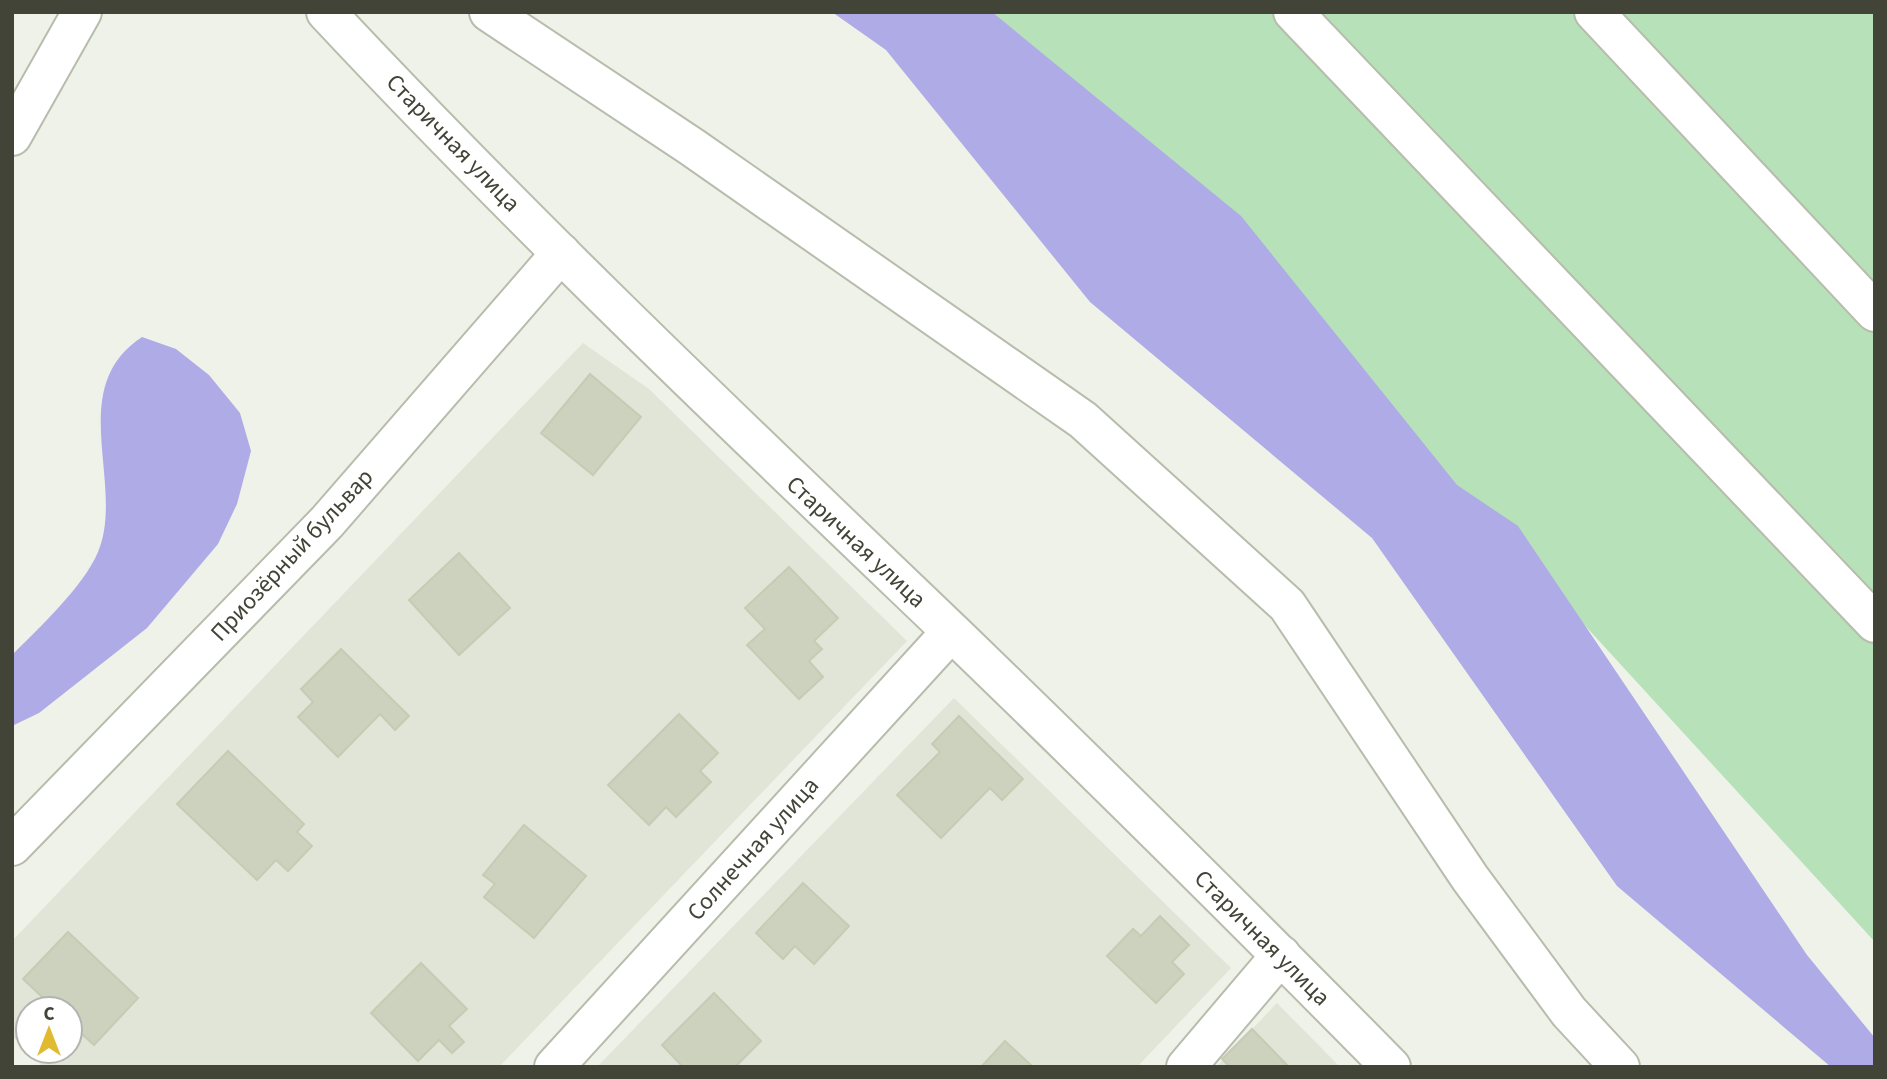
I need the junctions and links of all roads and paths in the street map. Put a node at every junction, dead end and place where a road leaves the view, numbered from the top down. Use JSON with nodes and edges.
{"nodes":[{"id":1,"x":82,"y":12,"type":"edge"},
{"id":2,"x":326,"y":12,"type":"edge"},
{"id":3,"x":489,"y":12,"type":"edge"},
{"id":4,"x":1293,"y":12,"type":"edge"},
{"id":5,"x":1594,"y":12,"type":"edge"},
{"id":6,"x":12,"y":136,"type":"edge"},
{"id":7,"x":561,"y":253,"type":"junction"},
{"id":8,"x":1875,"y":312,"type":"edge"},
{"id":9,"x":1875,"y":623,"type":"edge"},
{"id":10,"x":951,"y":632,"type":"junction"},
{"id":11,"x":12,"y":846,"type":"edge"},
{"id":12,"x":1281,"y":955,"type":"junction"},
{"id":13,"x":554,"y":1067,"type":"edge"},
{"id":14,"x":1186,"y":1067,"type":"edge"},
{"id":15,"x":1391,"y":1067,"type":"edge"},
{"id":16,"x":1620,"y":1067,"type":"edge"}],
"edges":[{"from":1,"to":6,"type":"street"},
{"from":2,"to":7,"type":"street","name":"Старичная улица"},
{"from":3,"to":16,"type":"street"},
{"from":4,"to":9,"type":"street"},
{"from":5,"to":8,"type":"street"},
{"from":7,"to":10,"type":"street","name":"Старичная улица"},
{"from":7,"to":11,"type":"street","name":"Приозёрный бульвар"},
{"from":10,"to":12,"type":"street","name":"Старичная улица"},
{"from":10,"to":13,"type":"street","name":"Солнечная улица"},
{"from":12,"to":14,"type":"street"},
{"from":12,"to":15,"type":"street","name":"Старичная улица"}]}
